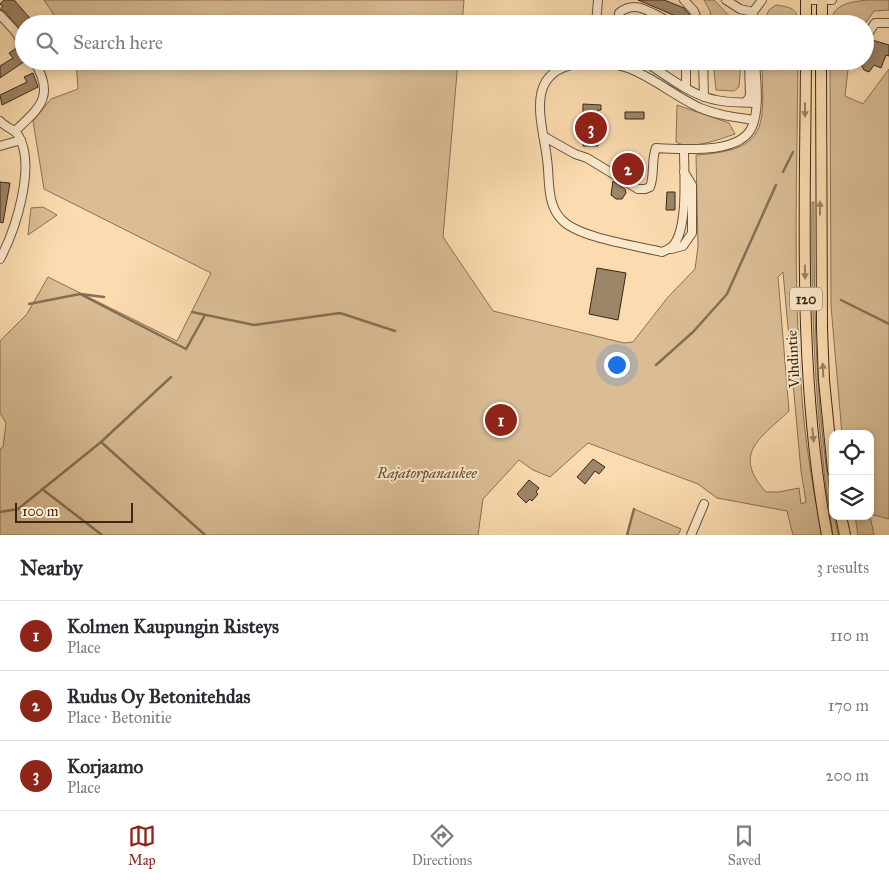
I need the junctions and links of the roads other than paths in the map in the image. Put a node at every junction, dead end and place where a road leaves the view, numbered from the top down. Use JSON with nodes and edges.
{"nodes":[{"id":1,"x":598,"y":0,"type":"edge"},
{"id":2,"x":684,"y":0,"type":"edge"},
{"id":3,"x":726,"y":0,"type":"edge"},
{"id":4,"x":771,"y":0,"type":"edge"},
{"id":5,"x":807,"y":0,"type":"edge"},
{"id":6,"x":825,"y":0,"type":"edge"},
{"id":7,"x":761,"y":1,"type":"edge"},
{"id":8,"x":753,"y":12,"type":"joint"},
{"id":9,"x":0,"y":15,"type":"edge"},
{"id":10,"x":597,"y":15,"type":"edge"},
{"id":11,"x":620,"y":15,"type":"edge"},
{"id":12,"x":652,"y":15,"type":"edge"},
{"id":13,"x":696,"y":15,"type":"edge"},
{"id":14,"x":806,"y":15,"type":"edge"},
{"id":15,"x":823,"y":15,"type":"edge"},
{"id":16,"x":889,"y":22,"type":"edge"},
{"id":17,"x":874,"y":25,"type":"edge"},
{"id":18,"x":15,"y":31,"type":"edge"},
{"id":19,"x":38,"y":70,"type":"edge"},
{"id":20,"x":562,"y":70,"type":"edge"},
{"id":21,"x":635,"y":70,"type":"edge"},
{"id":22,"x":658,"y":70,"type":"edge"},
{"id":23,"x":686,"y":70,"type":"edge"},
{"id":24,"x":703,"y":70,"type":"edge"},
{"id":25,"x":749,"y":70,"type":"edge"},
{"id":26,"x":755,"y":70,"type":"edge"},
{"id":27,"x":806,"y":70,"type":"edge"},
{"id":28,"x":821,"y":70,"type":"edge"},
{"id":29,"x":661,"y":72,"type":"joint"},
{"id":30,"x":686,"y":88,"type":"junction"},
{"id":31,"x":704,"y":97,"type":"junction"},
{"id":32,"x":746,"y":102,"type":"junction"},
{"id":33,"x":755,"y":103,"type":"junction"},
{"id":34,"x":754,"y":120,"type":"junction"},
{"id":35,"x":0,"y":121,"type":"edge"},
{"id":36,"x":16,"y":131,"type":"junction"},
{"id":37,"x":543,"y":136,"type":"junction"},
{"id":38,"x":21,"y":140,"type":"junction"},
{"id":39,"x":0,"y":146,"type":"edge"},
{"id":40,"x":685,"y":149,"type":"junction"},
{"id":41,"x":683,"y":170,"type":"junction"},
{"id":42,"x":671,"y":249,"type":"junction"},
{"id":43,"x":0,"y":259,"type":"edge"},
{"id":44,"x":829,"y":435,"type":"edge"},
{"id":45,"x":704,"y":504,"type":"dead end"},
{"id":46,"x":842,"y":520,"type":"edge"},
{"id":47,"x":691,"y":535,"type":"edge"},
{"id":48,"x":827,"y":535,"type":"edge"},
{"id":49,"x":845,"y":535,"type":"edge"}],
"edges":[{"from":1,"to":10,"type":"street"},
{"from":2,"to":13,"type":"street"},
{"from":3,"to":8,"type":"street"},
{"from":4,"to":7,"type":"street"},
{"from":5,"to":6,"type":"street"},
{"from":5,"to":14,"type":"main road"},
{"from":6,"to":15,"type":"main road"},
{"from":7,"to":8,"type":"street"},
{"from":9,"to":18,"type":"street"},
{"from":11,"to":12,"type":"street"},
{"from":16,"to":17,"type":"street"},
{"from":19,"to":36,"type":"street"},
{"from":20,"to":37,"type":"street"},
{"from":21,"to":34,"type":"street"},
{"from":22,"to":29,"type":"street"},
{"from":23,"to":30,"type":"street"},
{"from":24,"to":31,"type":"street"},
{"from":25,"to":32,"type":"street"},
{"from":26,"to":33,"type":"street"},
{"from":27,"to":48,"type":"main road","name":"Vihdintie","number":"120","one_way":true},
{"from":44,"to":28,"type":"main road","name":"Vihdintie","number":"120","one_way":true},
{"from":29,"to":30,"type":"street"},
{"from":30,"to":31,"type":"street"},
{"from":31,"to":32,"type":"street"},
{"from":32,"to":33,"type":"street"},
{"from":33,"to":34,"type":"street"},
{"from":34,"to":40,"type":"street"},
{"from":35,"to":36,"type":"street"},
{"from":36,"to":38,"type":"street"},
{"from":37,"to":40,"type":"street"},
{"from":37,"to":42,"type":"street"},
{"from":38,"to":39,"type":"street"},
{"from":38,"to":43,"type":"street"},
{"from":40,"to":41,"type":"street"},
{"from":41,"to":42,"type":"street"},
{"from":41,"to":42,"type":"street"},
{"from":45,"to":47,"type":"street"},
{"from":46,"to":49,"type":"main road"}]}
